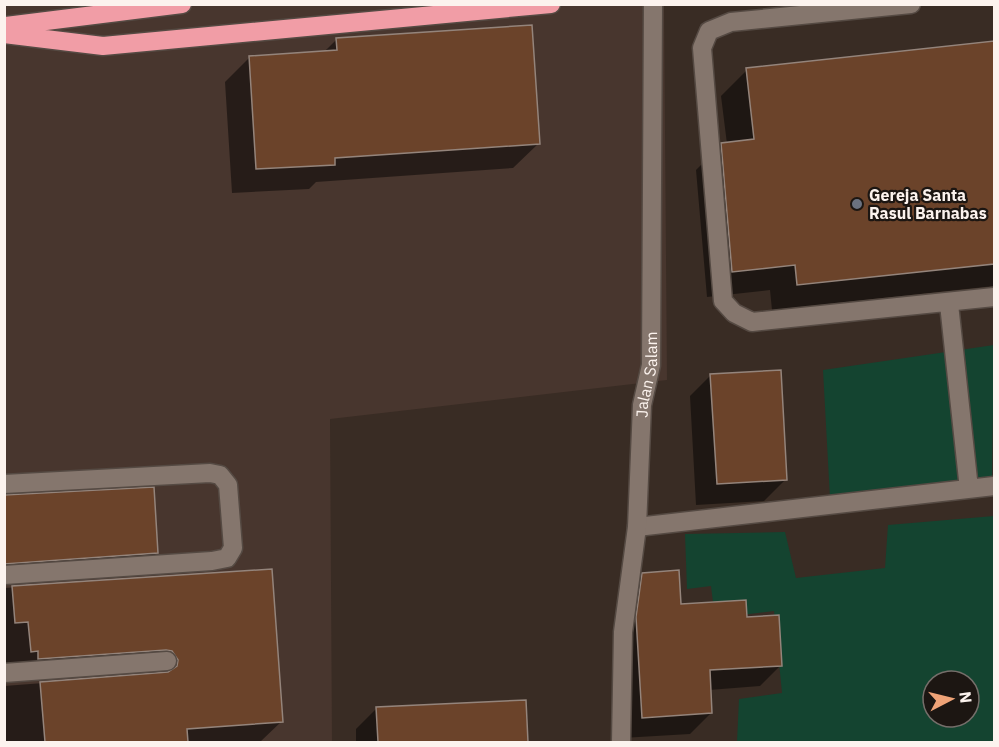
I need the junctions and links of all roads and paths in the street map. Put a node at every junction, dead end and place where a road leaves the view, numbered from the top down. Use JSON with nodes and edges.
{"nodes":[{"id":1,"x":182,"y":4,"type":"edge"},
{"id":2,"x":551,"y":4,"type":"edge"},
{"id":3,"x":653,"y":4,"type":"edge"},
{"id":4,"x":911,"y":4,"type":"edge"},
{"id":5,"x":4,"y":26,"type":"edge"},
{"id":6,"x":4,"y":34,"type":"edge"},
{"id":7,"x":994,"y":297,"type":"edge"},
{"id":8,"x":949,"y":304,"type":"junction"},
{"id":9,"x":4,"y":484,"type":"edge"},
{"id":10,"x":994,"y":486,"type":"edge"},
{"id":11,"x":969,"y":489,"type":"junction"},
{"id":12,"x":636,"y":527,"type":"junction"},
{"id":13,"x":4,"y":575,"type":"edge"},
{"id":14,"x":167,"y":661,"type":"dead end"},
{"id":15,"x":4,"y":673,"type":"edge"},
{"id":16,"x":621,"y":742,"type":"edge"}],
"edges":[{"from":1,"to":5,"type":"highway"},
{"from":2,"to":6,"type":"highway"},
{"from":3,"to":12,"type":"street","name":"Jalan Salam"},
{"from":4,"to":8,"type":"street"},
{"from":7,"to":8,"type":"street"},
{"from":8,"to":11,"type":"street"},
{"from":9,"to":13,"type":"street"},
{"from":10,"to":11,"type":"street"},
{"from":11,"to":12,"type":"street"},
{"from":12,"to":16,"type":"street","name":"Jalan Salam"},
{"from":14,"to":15,"type":"street"}]}
